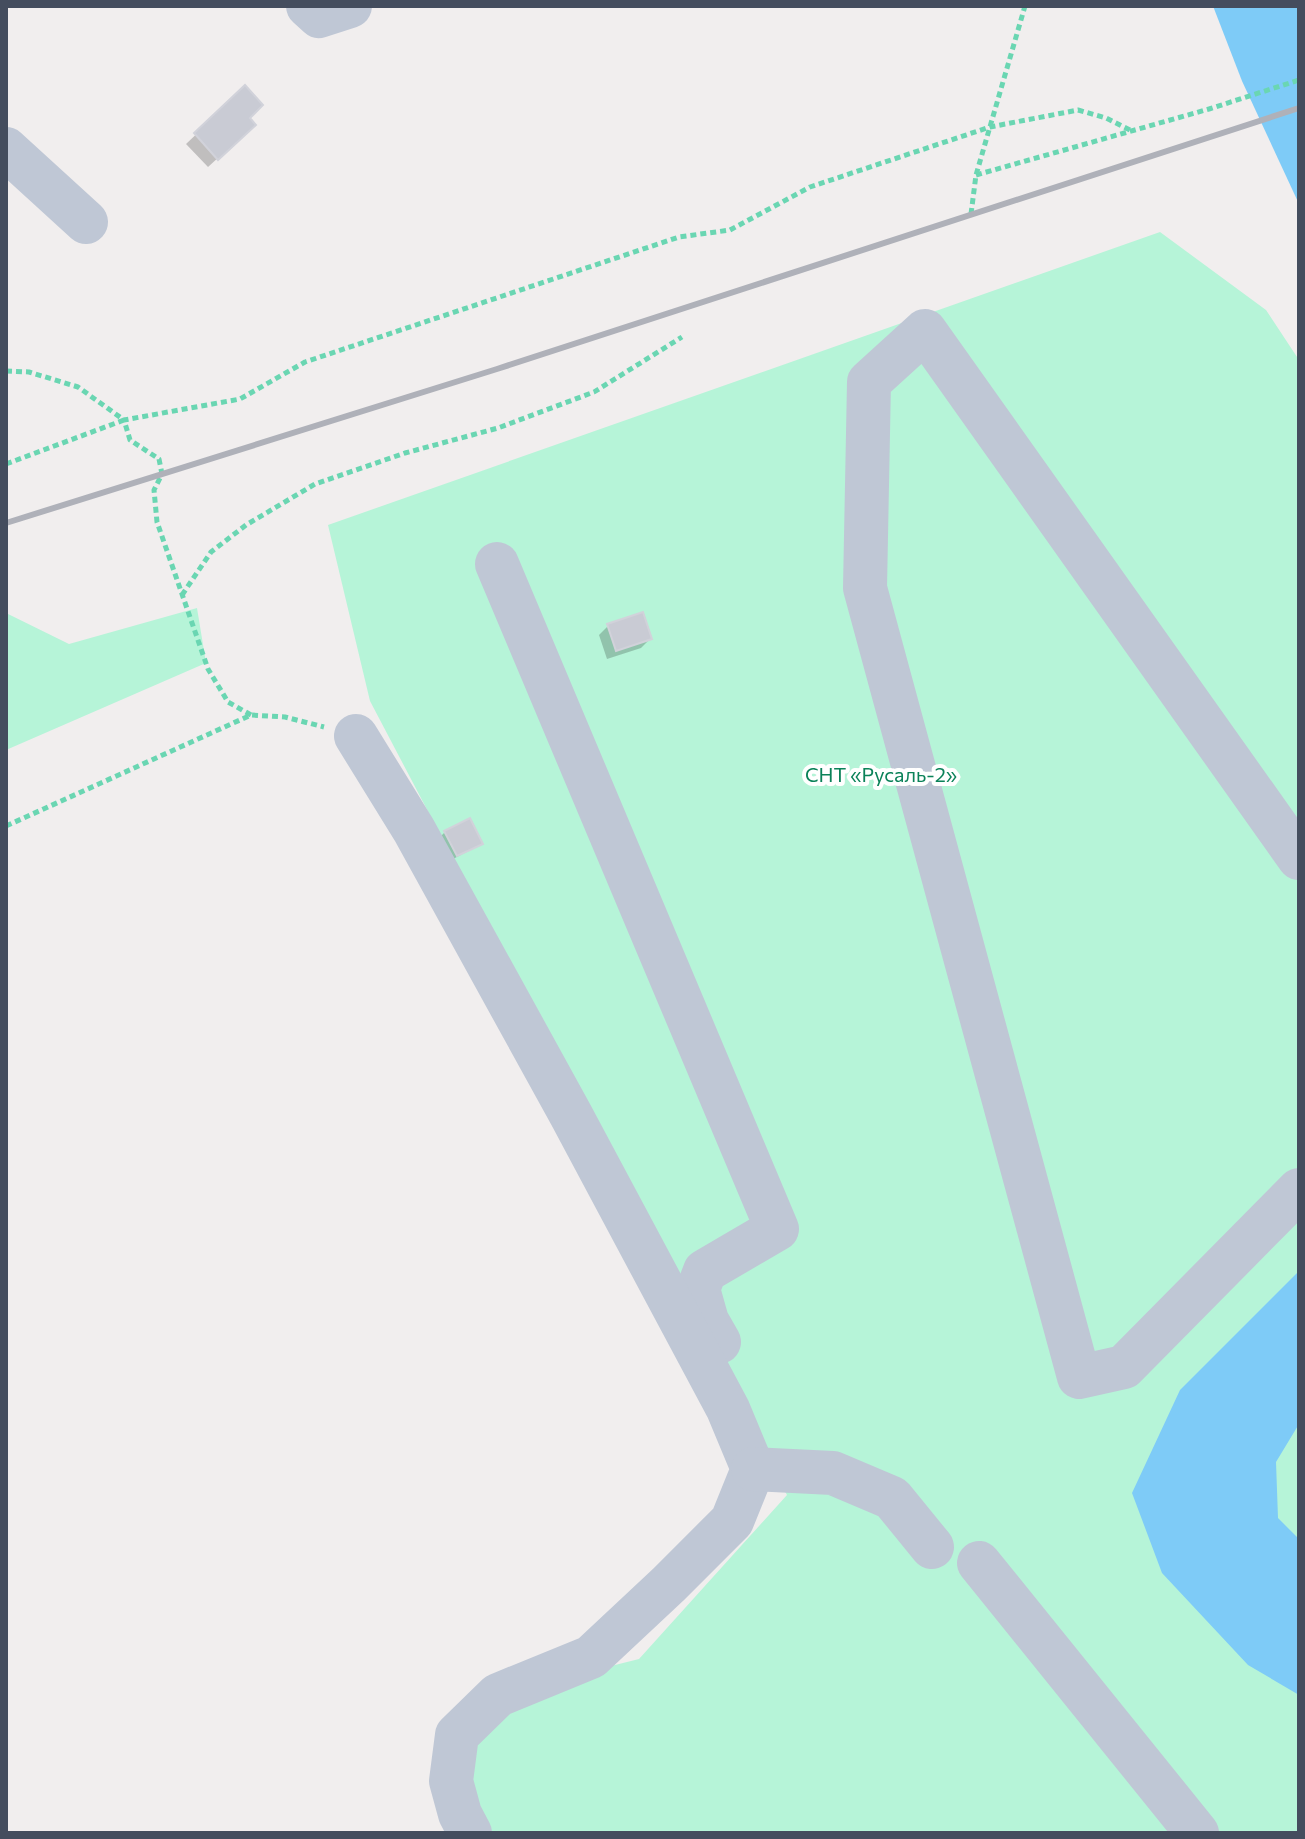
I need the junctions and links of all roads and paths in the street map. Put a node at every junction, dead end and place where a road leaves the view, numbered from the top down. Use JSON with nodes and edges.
{"nodes":[{"id":1,"x":308,"y":6,"type":"edge"},
{"id":2,"x":350,"y":6,"type":"edge"},
{"id":3,"x":1025,"y":6,"type":"edge"},
{"id":4,"x":1299,"y":80,"type":"edge"},
{"id":5,"x":990,"y":127,"type":"junction"},
{"id":6,"x":1132,"y":131,"type":"junction"},
{"id":7,"x":6,"y":149,"type":"edge"},
{"id":8,"x":976,"y":175,"type":"junction"},
{"id":9,"x":971,"y":214,"type":"dead end"},
{"id":10,"x":86,"y":222,"type":"dead end"},
{"id":11,"x":682,"y":337,"type":"dead end"},
{"id":12,"x":6,"y":371,"type":"edge"},
{"id":13,"x":124,"y":420,"type":"junction"},
{"id":14,"x":6,"y":464,"type":"edge"},
{"id":15,"x":497,"y":564,"type":"dead end"},
{"id":16,"x":182,"y":595,"type":"junction"},
{"id":17,"x":251,"y":715,"type":"junction"},
{"id":18,"x":356,"y":736,"type":"joint"},
{"id":19,"x":6,"y":826,"type":"edge"},
{"id":20,"x":1299,"y":858,"type":"edge"},
{"id":21,"x":1299,"y":1190,"type":"edge"},
{"id":22,"x":728,"y":1409,"type":"junction"},
{"id":23,"x":753,"y":1469,"type":"junction"},
{"id":24,"x":932,"y":1547,"type":"dead end"},
{"id":25,"x":979,"y":1563,"type":"dead end"},
{"id":26,"x":470,"y":1833,"type":"edge"},
{"id":27,"x":1197,"y":1833,"type":"edge"}],
"edges":[{"from":1,"to":2,"type":"lane"},
{"from":3,"to":5,"type":"path"},
{"from":4,"to":6,"type":"path"},
{"from":5,"to":6,"type":"path"},
{"from":5,"to":8,"type":"path"},
{"from":5,"to":13,"type":"path"},
{"from":6,"to":8,"type":"path"},
{"from":7,"to":10,"type":"lane"},
{"from":8,"to":9,"type":"path"},
{"from":11,"to":16,"type":"path"},
{"from":12,"to":13,"type":"path"},
{"from":13,"to":14,"type":"path"},
{"from":13,"to":16,"type":"path"},
{"from":15,"to":22,"type":"lane"},
{"from":16,"to":17,"type":"path"},
{"from":17,"to":18,"type":"path"},
{"from":17,"to":19,"type":"path"},
{"from":18,"to":22,"type":"lane"},
{"from":20,"to":21,"type":"lane"},
{"from":22,"to":23,"type":"lane"},
{"from":23,"to":24,"type":"lane"},
{"from":23,"to":26,"type":"lane"},
{"from":25,"to":27,"type":"lane"}]}
